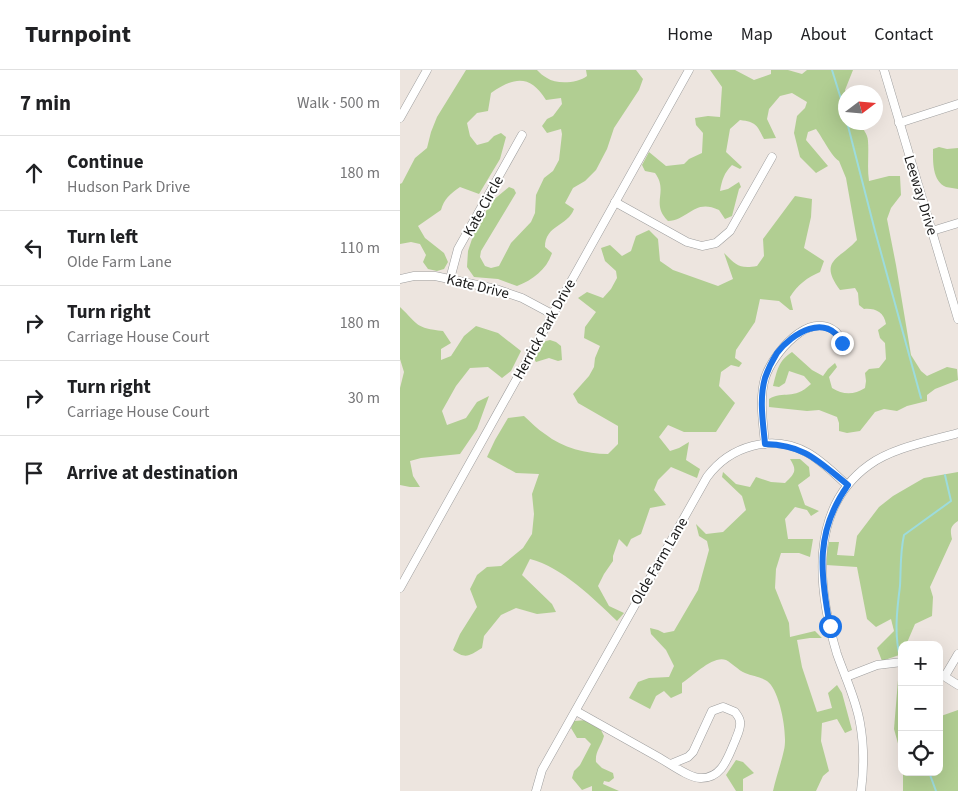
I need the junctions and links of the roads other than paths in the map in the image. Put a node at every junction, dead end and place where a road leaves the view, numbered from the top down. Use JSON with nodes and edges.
{"nodes":[{"id":1,"x":427,"y":70,"type":"edge"},
{"id":2,"x":689,"y":70,"type":"edge"},
{"id":3,"x":884,"y":70,"type":"edge"},
{"id":4,"x":958,"y":104,"type":"edge"},
{"id":5,"x":400,"y":118,"type":"edge"},
{"id":6,"x":899,"y":123,"type":"junction"},
{"id":7,"x":522,"y":135,"type":"dead end"},
{"id":8,"x":772,"y":157,"type":"dead end"},
{"id":9,"x":615,"y":202,"type":"junction"},
{"id":10,"x":958,"y":224,"type":"edge"},
{"id":11,"x":932,"y":231,"type":"junction"},
{"id":12,"x":400,"y":279,"type":"edge"},
{"id":13,"x":450,"y":279,"type":"junction"},
{"id":14,"x":552,"y":314,"type":"junction"},
{"id":15,"x":958,"y":316,"type":"edge"},
{"id":16,"x":845,"y":349,"type":"dead end"},
{"id":17,"x":958,"y":433,"type":"edge"},
{"id":18,"x":765,"y":444,"type":"junction"},
{"id":19,"x":848,"y":485,"type":"junction"},
{"id":20,"x":400,"y":588,"type":"edge"},
{"id":21,"x":958,"y":654,"type":"edge"},
{"id":22,"x":898,"y":662,"type":"edge"},
{"id":23,"x":943,"y":673,"type":"edge"},
{"id":24,"x":943,"y":675,"type":"edge"},
{"id":25,"x":846,"y":677,"type":"junction"},
{"id":26,"x":958,"y":685,"type":"edge"},
{"id":27,"x":576,"y":710,"type":"junction"},
{"id":28,"x":671,"y":764,"type":"junction"},
{"id":29,"x":536,"y":791,"type":"edge"},
{"id":30,"x":861,"y":791,"type":"edge"}],
"edges":[{"from":1,"to":5,"type":"street"},
{"from":2,"to":9,"type":"street","name":"Herrick Park Drive"},
{"from":3,"to":6,"type":"street","name":"Leeway Drive"},
{"from":4,"to":6,"type":"street"},
{"from":6,"to":11,"type":"street","name":"Leeway Drive"},
{"from":7,"to":13,"type":"street","name":"Kate Circle"},
{"from":8,"to":9,"type":"street"},
{"from":9,"to":14,"type":"street","name":"Herrick Park Drive"},
{"from":10,"to":11,"type":"street"},
{"from":11,"to":15,"type":"street","name":"Leeway Drive"},
{"from":12,"to":13,"type":"street","name":"Kate Drive"},
{"from":13,"to":14,"type":"street","name":"Kate Drive"},
{"from":14,"to":20,"type":"street","name":"Herrick Park Drive"},
{"from":16,"to":18,"type":"street"},
{"from":17,"to":19,"type":"street"},
{"from":18,"to":19,"type":"street","name":"Olde Farm Lane"},
{"from":18,"to":27,"type":"street","name":"Olde Farm Lane"},
{"from":19,"to":25,"type":"street"},
{"from":21,"to":23,"type":"street"},
{"from":22,"to":25,"type":"street"},
{"from":24,"to":26,"type":"street"},
{"from":25,"to":30,"type":"street"},
{"from":27,"to":28,"type":"street"},
{"from":27,"to":29,"type":"street","name":"Olde Farm Lane"},
{"from":28,"to":28,"type":"street"}]}
